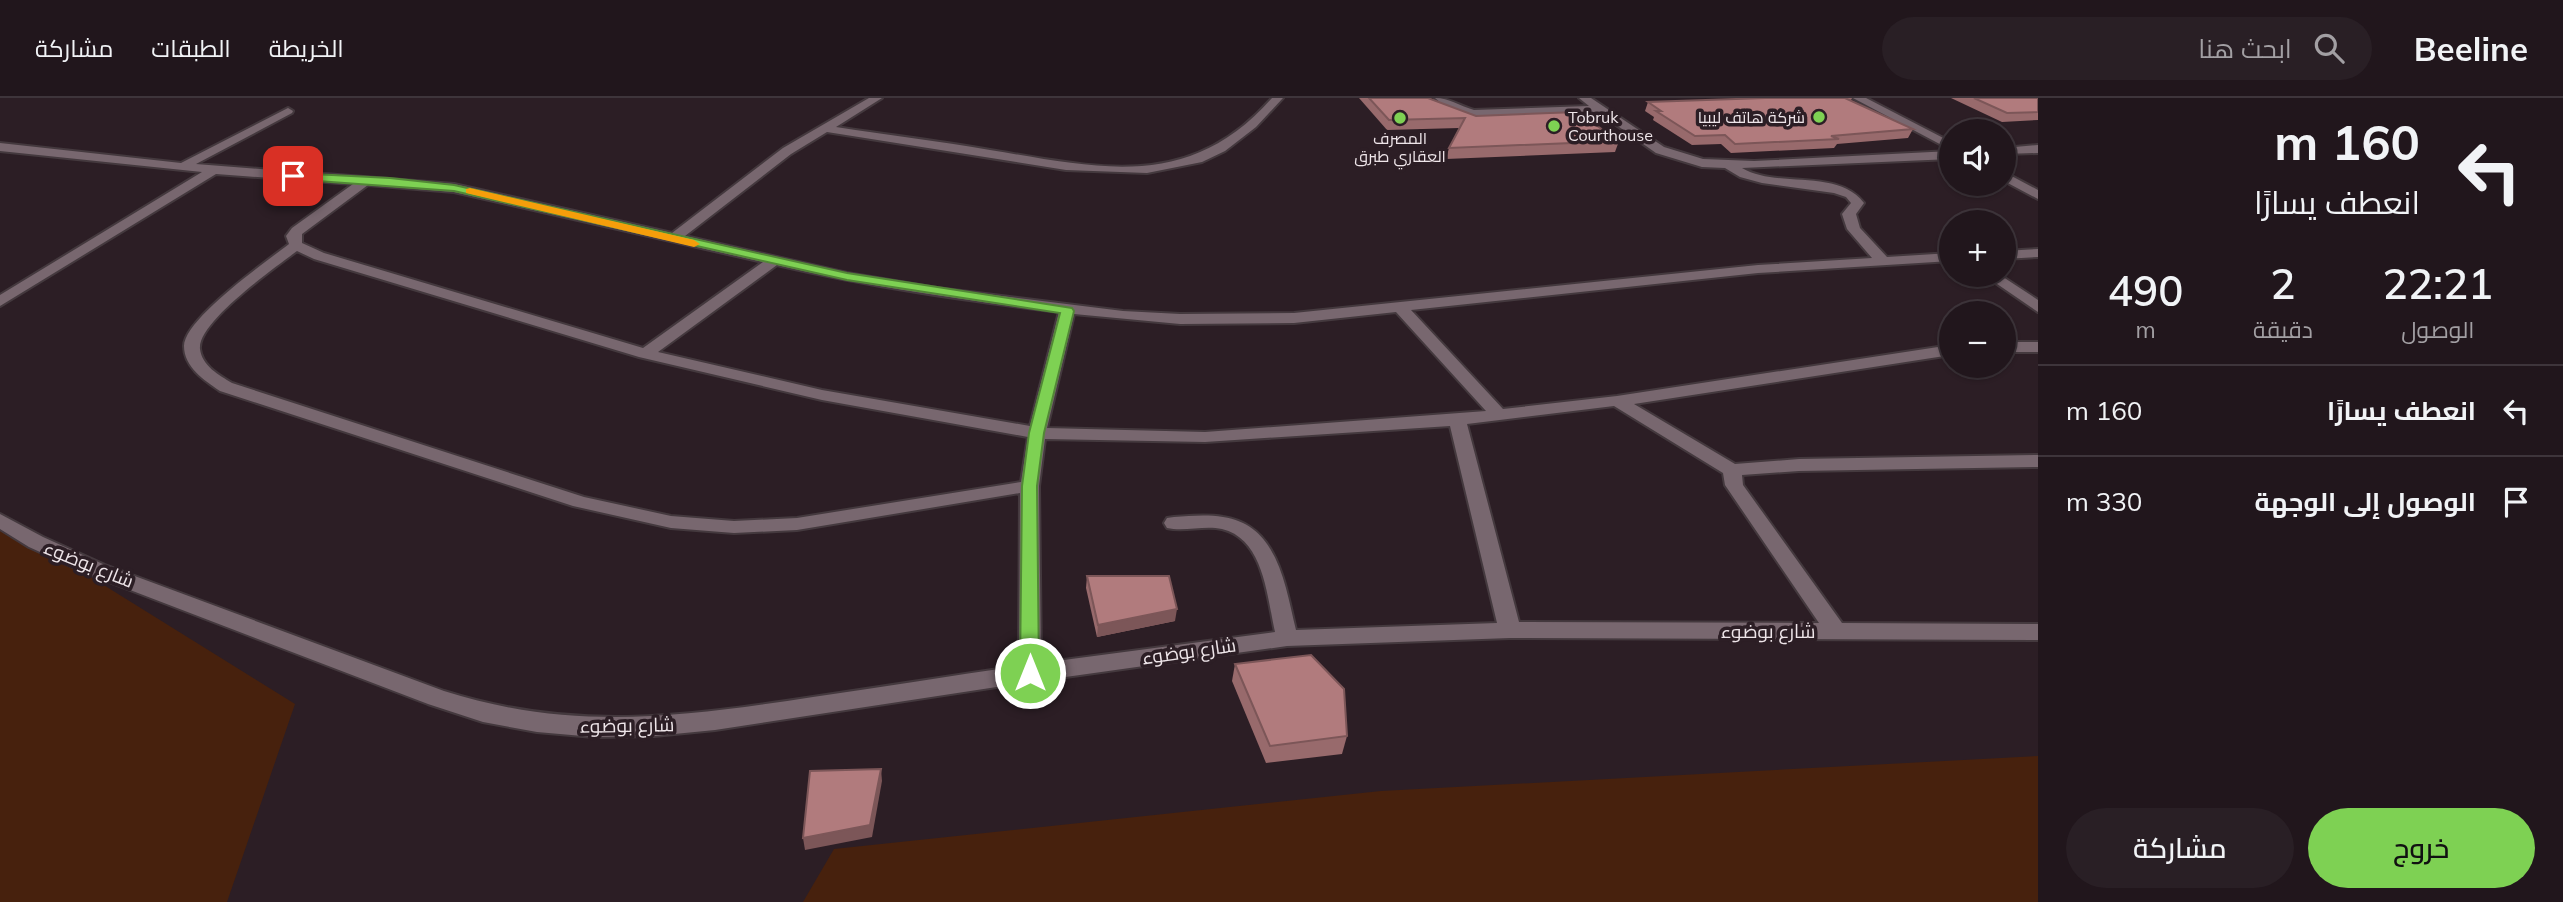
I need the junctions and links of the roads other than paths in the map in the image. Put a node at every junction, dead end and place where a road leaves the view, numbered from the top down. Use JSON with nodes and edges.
{"nodes":[{"id":1,"x":877,"y":98,"type":"edge"},
{"id":2,"x":1278,"y":98,"type":"edge"},
{"id":3,"x":1440,"y":98,"type":"edge"},
{"id":4,"x":1584,"y":98,"type":"edge"},
{"id":5,"x":1858,"y":98,"type":"edge"},
{"id":6,"x":1601,"y":109,"type":"junction"},
{"id":7,"x":288,"y":111,"type":"dead end"},
{"id":8,"x":824,"y":128,"type":"junction"},
{"id":9,"x":1939,"y":141,"type":"edge"},
{"id":10,"x":0,"y":147,"type":"edge"},
{"id":11,"x":2038,"y":149,"type":"edge"},
{"id":12,"x":2016,"y":150,"type":"edge"},
{"id":13,"x":1939,"y":156,"type":"edge"},
{"id":14,"x":186,"y":165,"type":"junction"},
{"id":15,"x":1730,"y":166,"type":"junction"},
{"id":16,"x":214,"y":170,"type":"junction"},
{"id":17,"x":366,"y":181,"type":"junction"},
{"id":18,"x":2016,"y":183,"type":"edge"},
{"id":19,"x":2038,"y":195,"type":"edge"},
{"id":20,"x":673,"y":239,"type":"junction"},
{"id":21,"x":296,"y":245,"type":"junction"},
{"id":22,"x":2038,"y":253,"type":"edge"},
{"id":23,"x":2016,"y":254,"type":"edge"},
{"id":24,"x":1939,"y":258,"type":"edge"},
{"id":25,"x":1882,"y":260,"type":"junction"},
{"id":26,"x":773,"y":261,"type":"junction"},
{"id":27,"x":2009,"y":287,"type":"edge"},
{"id":28,"x":0,"y":301,"type":"edge"},
{"id":29,"x":1400,"y":307,"type":"junction"},
{"id":30,"x":2038,"y":307,"type":"edge"},
{"id":31,"x":1067,"y":311,"type":"junction"},
{"id":32,"x":2016,"y":347,"type":"edge"},
{"id":33,"x":2038,"y":347,"type":"edge"},
{"id":34,"x":1939,"y":352,"type":"edge"},
{"id":35,"x":645,"y":354,"type":"junction"},
{"id":36,"x":1617,"y":401,"type":"junction"},
{"id":37,"x":1499,"y":415,"type":"junction"},
{"id":38,"x":1457,"y":420,"type":"junction"},
{"id":39,"x":1037,"y":433,"type":"junction"},
{"id":40,"x":2038,"y":461,"type":"edge"},
{"id":41,"x":1732,"y":470,"type":"junction"},
{"id":42,"x":1030,"y":486,"type":"junction"},
{"id":43,"x":0,"y":520,"type":"edge"},
{"id":44,"x":1174,"y":523,"type":"dead end"},
{"id":45,"x":1510,"y":630,"type":"junction"},
{"id":46,"x":1836,"y":631,"type":"junction"},
{"id":47,"x":2038,"y":632,"type":"edge"},
{"id":48,"x":1287,"y":638,"type":"junction"},
{"id":49,"x":1030,"y":673,"type":"junction"}],
"edges":[{"from":1,"to":8,"type":"street"},
{"from":2,"to":8,"type":"street"},
{"from":3,"to":6,"type":"street"},
{"from":4,"to":6,"type":"street"},
{"from":5,"to":9,"type":"street"},
{"from":6,"to":15,"type":"street"},
{"from":7,"to":14,"type":"street"},
{"from":8,"to":20,"type":"street"},
{"from":10,"to":14,"type":"street"},
{"from":11,"to":12,"type":"street"},
{"from":13,"to":15,"type":"street"},
{"from":14,"to":16,"type":"street"},
{"from":15,"to":25,"type":"street"},
{"from":16,"to":17,"type":"street"},
{"from":16,"to":28,"type":"street"},
{"from":17,"to":20,"type":"street"},
{"from":17,"to":21,"type":"street"},
{"from":18,"to":19,"type":"street"},
{"from":20,"to":26,"type":"street"},
{"from":21,"to":35,"type":"street"},
{"from":21,"to":42,"type":"street"},
{"from":22,"to":23,"type":"street"},
{"from":24,"to":25,"type":"street"},
{"from":25,"to":29,"type":"street"},
{"from":26,"to":31,"type":"street"},
{"from":26,"to":35,"type":"street"},
{"from":27,"to":30,"type":"street"},
{"from":29,"to":31,"type":"street"},
{"from":29,"to":37,"type":"street"},
{"from":31,"to":39,"type":"street"},
{"from":32,"to":33,"type":"street"},
{"from":34,"to":36,"type":"street"},
{"from":35,"to":39,"type":"street"},
{"from":36,"to":37,"type":"street"},
{"from":36,"to":41,"type":"street"},
{"from":37,"to":38,"type":"street"},
{"from":38,"to":39,"type":"street"},
{"from":38,"to":45,"type":"street"},
{"from":39,"to":42,"type":"street"},
{"from":40,"to":41,"type":"street"},
{"from":41,"to":46,"type":"street"},
{"from":42,"to":49,"type":"street"},
{"from":43,"to":49,"type":"street","name":"شارع بوضوء"},
{"from":44,"to":48,"type":"street"},
{"from":45,"to":46,"type":"street","name":"شارع بوضوء"},
{"from":45,"to":48,"type":"street","name":"شارع بوضوء"},
{"from":46,"to":47,"type":"street","name":"شارع بوضوء"},
{"from":48,"to":49,"type":"street","name":"شارع بوضوء"}]}
